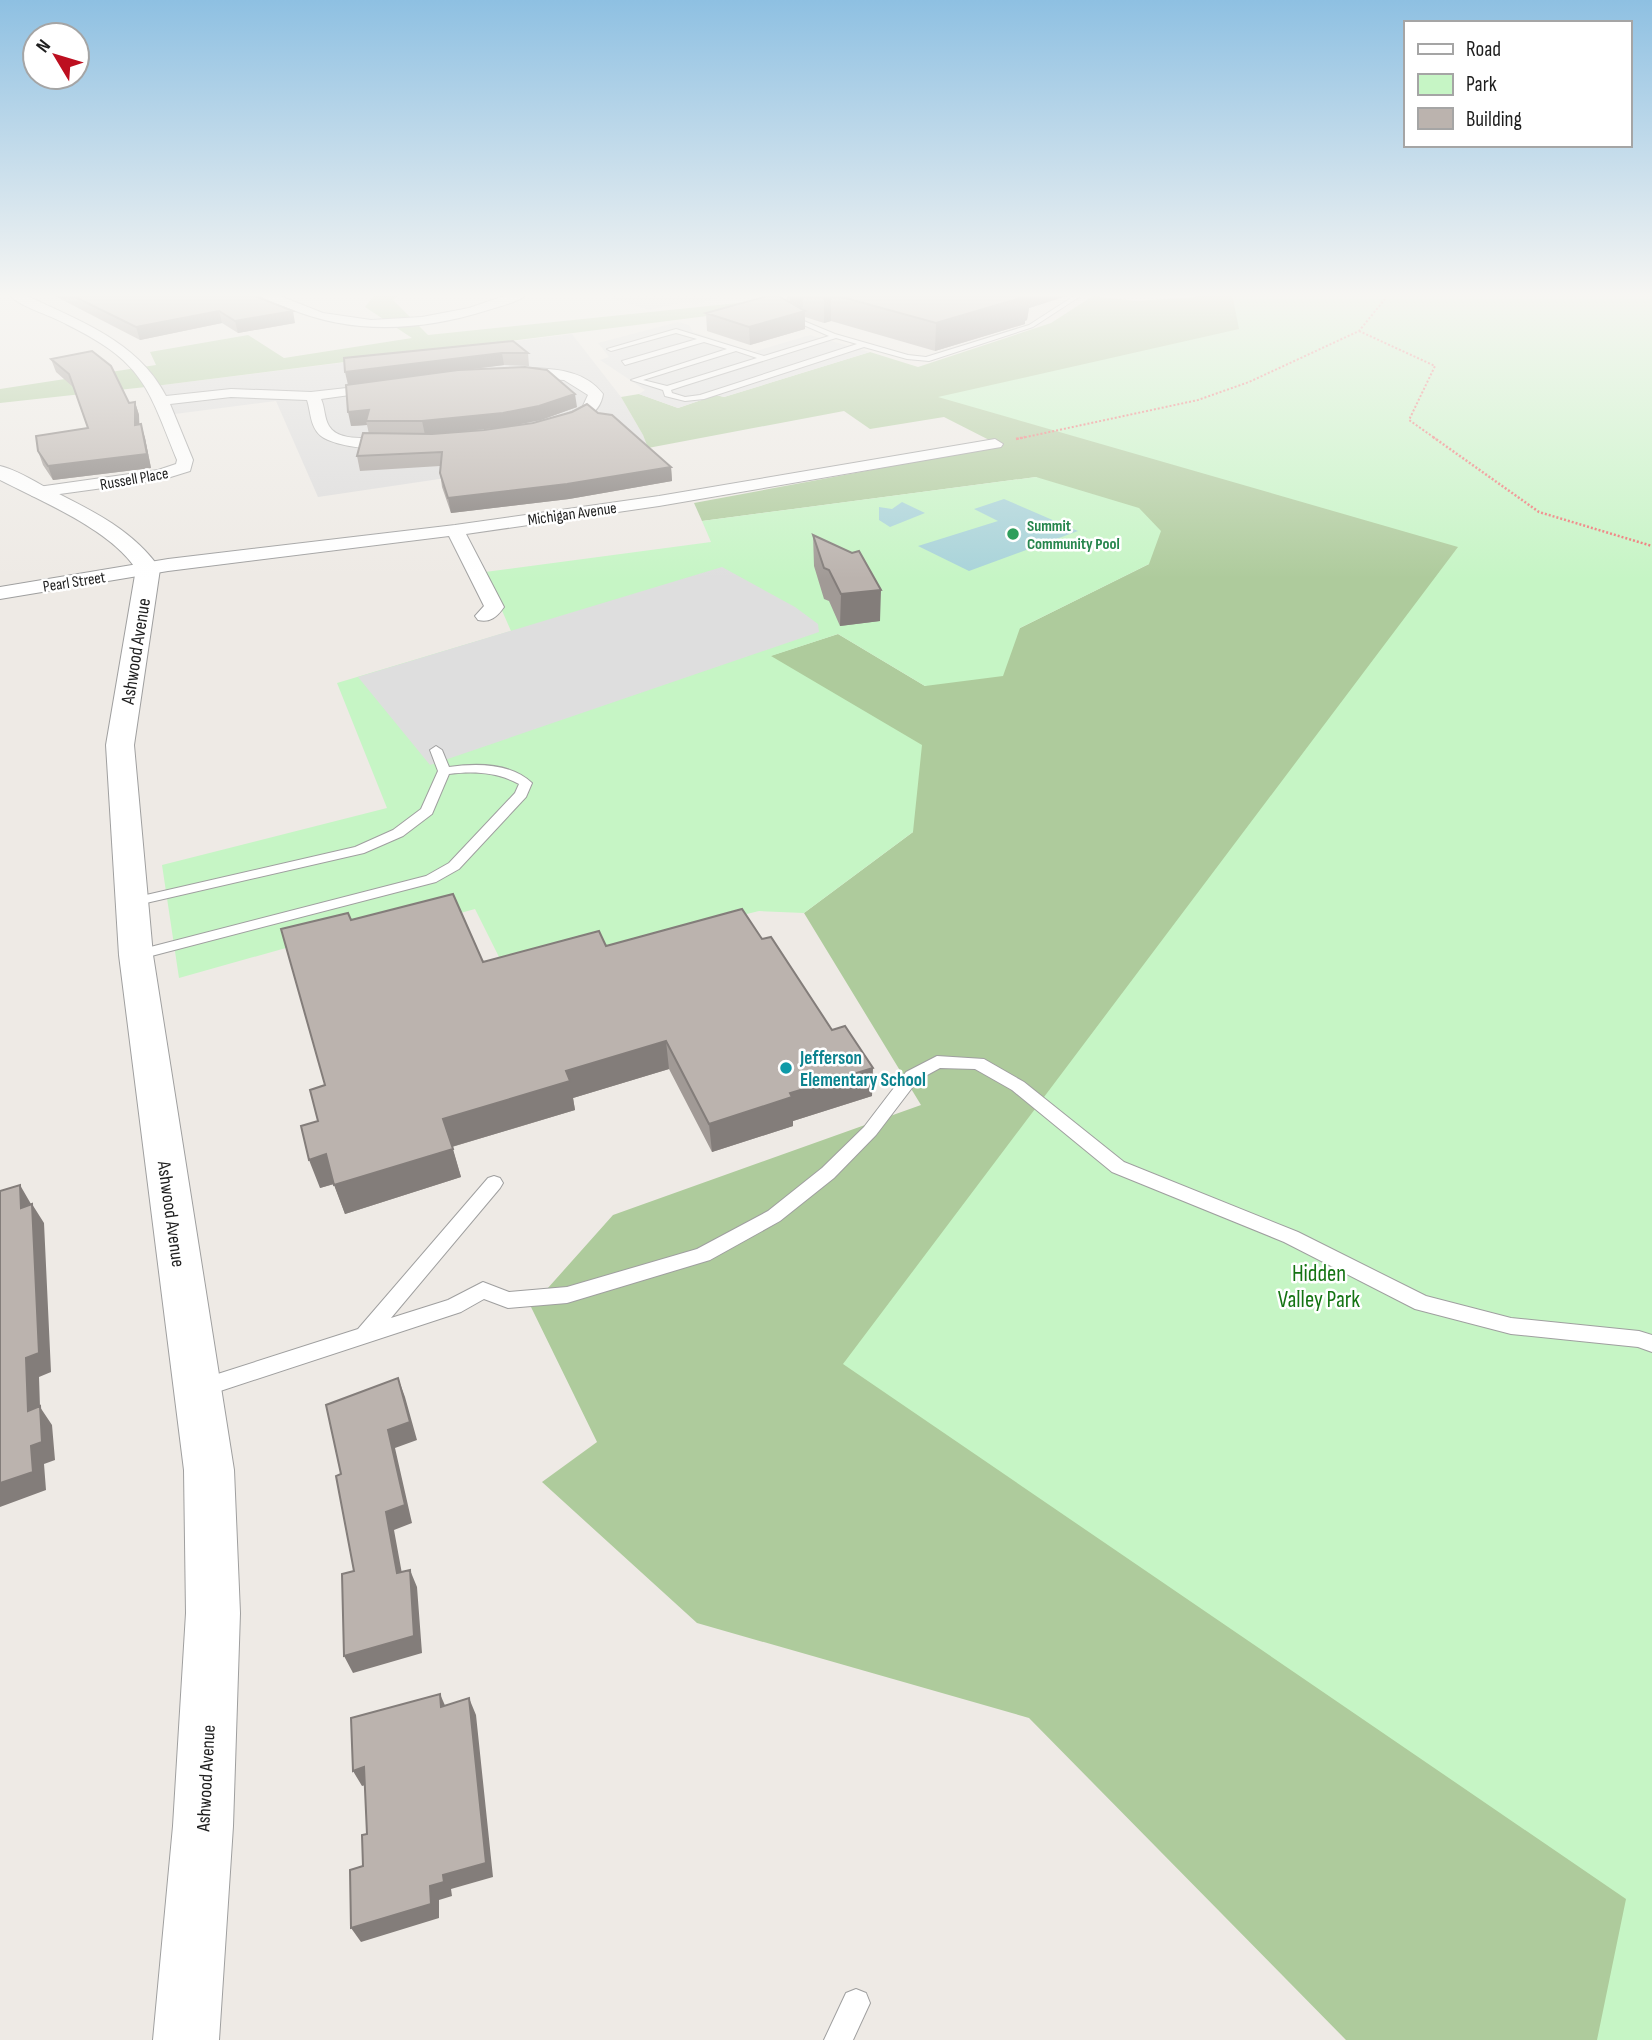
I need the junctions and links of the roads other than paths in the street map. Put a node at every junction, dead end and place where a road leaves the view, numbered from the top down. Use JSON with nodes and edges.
{"nodes":[{"id":1,"x":154,"y":389,"type":"edge"},
{"id":2,"x":361,"y":389,"type":"edge"},
{"id":3,"x":592,"y":389,"type":"edge"},
{"id":4,"x":667,"y":389,"type":"edge"},
{"id":5,"x":725,"y":389,"type":"edge"},
{"id":6,"x":311,"y":396,"type":"junction"},
{"id":7,"x":159,"y":401,"type":"junction"},
{"id":8,"x":536,"y":427,"type":"edge"},
{"id":9,"x":418,"y":442,"type":"edge"},
{"id":10,"x":995,"y":444,"type":"road end"},
{"id":11,"x":0,"y":472,"type":"edge"},
{"id":12,"x":38,"y":492,"type":"junction"},
{"id":13,"x":455,"y":530,"type":"junction"},
{"id":14,"x":148,"y":569,"type":"junction"},
{"id":15,"x":0,"y":593,"type":"edge"},
{"id":16,"x":485,"y":616,"type":"dead end"},
{"id":17,"x":436,"y":750,"type":"dead end"},
{"id":18,"x":444,"y":771,"type":"junction"},
{"id":19,"x":133,"y":902,"type":"junction"},
{"id":20,"x":136,"y":954,"type":"junction"},
{"id":21,"x":494,"y":1183,"type":"dead end"},
{"id":22,"x":365,"y":1335,"type":"junction"},
{"id":23,"x":1652,"y":1345,"type":"edge"},
{"id":24,"x":197,"y":1390,"type":"junction"},
{"id":25,"x":856,"y":2003,"type":"dead end"},
{"id":26,"x":186,"y":2040,"type":"edge"},
{"id":27,"x":838,"y":2040,"type":"edge"}],
"edges":[{"from":1,"to":7,"type":"street","name":"Russell Place"},
{"from":2,"to":6,"type":"street"},
{"from":3,"to":8,"type":"street"},
{"from":4,"to":5,"type":"lane"},
{"from":6,"to":7,"type":"street"},
{"from":6,"to":9,"type":"street"},
{"from":7,"to":12,"type":"street","name":"Russell Place"},
{"from":10,"to":13,"type":"street","name":"Michigan Avenue"},
{"from":11,"to":12,"type":"street"},
{"from":12,"to":14,"type":"street"},
{"from":13,"to":14,"type":"street","name":"Michigan Avenue"},
{"from":13,"to":16,"type":"street"},
{"from":14,"to":15,"type":"street","name":"Pearl Street"},
{"from":14,"to":19,"type":"street","name":"Ashwood Avenue"},
{"from":17,"to":18,"type":"lane"},
{"from":18,"to":19,"type":"lane"},
{"from":18,"to":20,"type":"lane"},
{"from":19,"to":20,"type":"street","name":"Ashwood Avenue"},
{"from":20,"to":24,"type":"street","name":"Ashwood Avenue"},
{"from":21,"to":22,"type":"lane"},
{"from":22,"to":23,"type":"lane"},
{"from":22,"to":24,"type":"lane"},
{"from":24,"to":26,"type":"street","name":"Ashwood Avenue"},
{"from":25,"to":27,"type":"lane"}]}
